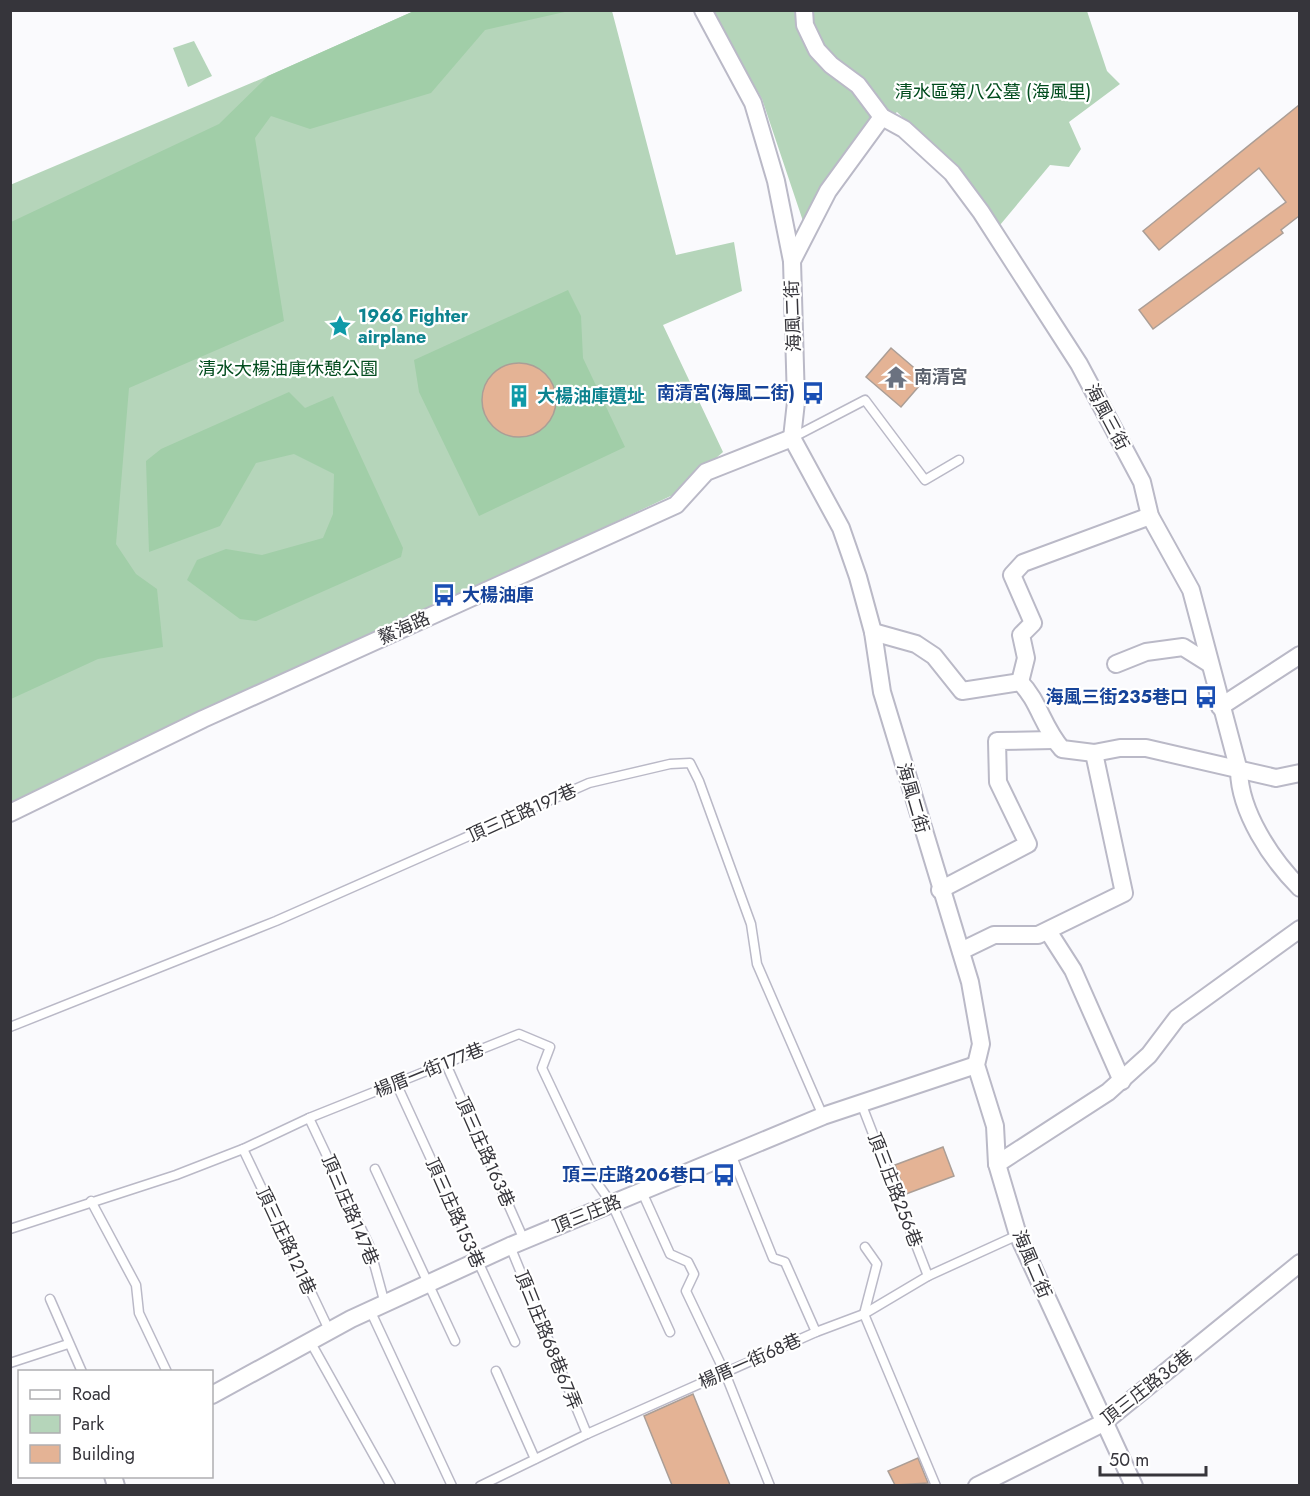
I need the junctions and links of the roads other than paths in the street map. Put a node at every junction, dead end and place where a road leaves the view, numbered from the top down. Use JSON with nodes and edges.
{"nodes":[{"id":1,"x":703,"y":10,"type":"edge"},
{"id":2,"x":804,"y":10,"type":"edge"},
{"id":3,"x":882,"y":117,"type":"junction"},
{"id":4,"x":792,"y":261,"type":"junction"},
{"id":5,"x":792,"y":438,"type":"junction"},
{"id":6,"x":959,"y":460,"type":"dead end"},
{"id":7,"x":1150,"y":516,"type":"junction"},
{"id":8,"x":873,"y":632,"type":"junction"},
{"id":9,"x":1299,"y":655,"type":"edge"},
{"id":10,"x":1116,"y":664,"type":"dead end"},
{"id":11,"x":1210,"y":664,"type":"junction"},
{"id":12,"x":1020,"y":682,"type":"junction"},
{"id":13,"x":1220,"y":706,"type":"junction"},
{"id":14,"x":1054,"y":740,"type":"junction"},
{"id":15,"x":1094,"y":753,"type":"junction"},
{"id":16,"x":1239,"y":771,"type":"junction"},
{"id":17,"x":1299,"y":772,"type":"edge"},
{"id":18,"x":10,"y":813,"type":"edge"},
{"id":19,"x":1299,"y":888,"type":"edge"},
{"id":20,"x":940,"y":890,"type":"junction"},
{"id":21,"x":1299,"y":929,"type":"edge"},
{"id":22,"x":1048,"y":931,"type":"junction"},
{"id":23,"x":962,"y":951,"type":"junction"},
{"id":24,"x":10,"y":1028,"type":"edge"},
{"id":25,"x":446,"y":1064,"type":"junction"},
{"id":26,"x":976,"y":1065,"type":"junction"},
{"id":27,"x":1122,"y":1081,"type":"junction"},
{"id":28,"x":396,"y":1083,"type":"junction"},
{"id":29,"x":861,"y":1103,"type":"junction"},
{"id":30,"x":823,"y":1116,"type":"junction"},
{"id":31,"x":309,"y":1118,"type":"junction"},
{"id":32,"x":243,"y":1149,"type":"junction"},
{"id":33,"x":731,"y":1155,"type":"junction"},
{"id":34,"x":997,"y":1164,"type":"junction"},
{"id":35,"x":375,"y":1169,"type":"dead end"},
{"id":36,"x":642,"y":1192,"type":"junction"},
{"id":37,"x":91,"y":1201,"type":"junction"},
{"id":38,"x":612,"y":1204,"type":"junction"},
{"id":39,"x":10,"y":1229,"type":"edge"},
{"id":40,"x":1018,"y":1235,"type":"junction"},
{"id":41,"x":517,"y":1243,"type":"junction"},
{"id":42,"x":865,"y":1247,"type":"dead end"},
{"id":43,"x":477,"y":1261,"type":"junction"},
{"id":44,"x":1299,"y":1263,"type":"edge"},
{"id":45,"x":928,"y":1276,"type":"junction"},
{"id":46,"x":428,"y":1284,"type":"junction"},
{"id":47,"x":50,"y":1299,"type":"dead end"},
{"id":48,"x":378,"y":1307,"type":"junction"},
{"id":49,"x":864,"y":1314,"type":"junction"},
{"id":50,"x":330,"y":1332,"type":"junction"},
{"id":51,"x":669,"y":1332,"type":"dead end"},
{"id":52,"x":816,"y":1332,"type":"junction"},
{"id":53,"x":455,"y":1341,"type":"dead end"},
{"id":54,"x":515,"y":1342,"type":"dead end"},
{"id":55,"x":311,"y":1343,"type":"junction"},
{"id":56,"x":68,"y":1344,"type":"junction"},
{"id":57,"x":10,"y":1363,"type":"edge"},
{"id":58,"x":81,"y":1370,"type":"edge"},
{"id":59,"x":167,"y":1370,"type":"edge"},
{"id":60,"x":496,"y":1371,"type":"dead end"},
{"id":61,"x":725,"y":1373,"type":"junction"},
{"id":62,"x":213,"y":1394,"type":"edge"},
{"id":63,"x":1103,"y":1423,"type":"junction"},
{"id":64,"x":587,"y":1434,"type":"junction"},
{"id":65,"x":535,"y":1459,"type":"junction"},
{"id":66,"x":391,"y":1485,"type":"edge"},
{"id":67,"x":452,"y":1485,"type":"edge"},
{"id":68,"x":480,"y":1485,"type":"edge"},
{"id":69,"x":770,"y":1485,"type":"edge"},
{"id":70,"x":936,"y":1485,"type":"edge"},
{"id":71,"x":977,"y":1485,"type":"edge"},
{"id":72,"x":1134,"y":1485,"type":"edge"}],
"edges":[{"from":1,"to":4,"type":"street"},
{"from":2,"to":3,"type":"street","name":"海風三街"},
{"from":3,"to":4,"type":"street","name":"海風二街"},
{"from":3,"to":7,"type":"street","name":"海風三街"},
{"from":4,"to":5,"type":"street","name":"海風二街"},
{"from":5,"to":6,"type":"lane"},
{"from":5,"to":8,"type":"street","name":"海風二街"},
{"from":5,"to":18,"type":"street","name":"鰲海路"},
{"from":7,"to":11,"type":"street","name":"海風三街"},
{"from":7,"to":12,"type":"street"},
{"from":8,"to":12,"type":"street"},
{"from":8,"to":20,"type":"street","name":"海風二街"},
{"from":9,"to":13,"type":"street"},
{"from":10,"to":11,"type":"street"},
{"from":11,"to":13,"type":"street","name":"海風三街"},
{"from":12,"to":14,"type":"street"},
{"from":13,"to":16,"type":"street","name":"海風三街"},
{"from":14,"to":15,"type":"street"},
{"from":14,"to":20,"type":"street"},
{"from":15,"to":16,"type":"street"},
{"from":15,"to":22,"type":"street"},
{"from":16,"to":17,"type":"street"},
{"from":16,"to":19,"type":"street","name":"海風三街"},
{"from":20,"to":23,"type":"street","name":"海風二街"},
{"from":21,"to":27,"type":"street"},
{"from":22,"to":23,"type":"street"},
{"from":22,"to":27,"type":"street"},
{"from":23,"to":26,"type":"street","name":"海風二街"},
{"from":24,"to":30,"type":"lane","name":"頂三庄路197巷"},
{"from":25,"to":28,"type":"lane","name":"楊厝一街177巷"},
{"from":25,"to":38,"type":"lane","name":"楊厝一街177巷"},
{"from":25,"to":41,"type":"lane","name":"頂三庄路163巷"},
{"from":26,"to":29,"type":"street","name":"頂三庄路"},
{"from":26,"to":34,"type":"street","name":"海風二街"},
{"from":27,"to":34,"type":"street"},
{"from":28,"to":31,"type":"lane","name":"楊厝一街177巷"},
{"from":28,"to":43,"type":"lane","name":"頂三庄路153巷"},
{"from":29,"to":30,"type":"street","name":"頂三庄路"},
{"from":29,"to":45,"type":"lane","name":"頂三庄路256巷"},
{"from":30,"to":33,"type":"street","name":"頂三庄路"},
{"from":31,"to":32,"type":"lane","name":"楊厝一街177巷"},
{"from":31,"to":48,"type":"lane","name":"頂三庄路147巷"},
{"from":32,"to":37,"type":"lane","name":"楊厝一街177巷"},
{"from":32,"to":50,"type":"lane","name":"頂三庄路121巷"},
{"from":33,"to":36,"type":"street","name":"頂三庄路"},
{"from":33,"to":52,"type":"lane"},
{"from":34,"to":40,"type":"street","name":"海風二街"},
{"from":35,"to":46,"type":"lane"},
{"from":36,"to":38,"type":"street","name":"頂三庄路"},
{"from":36,"to":61,"type":"lane"},
{"from":37,"to":39,"type":"lane","name":"楊厝一街177巷"},
{"from":37,"to":59,"type":"lane"},
{"from":38,"to":41,"type":"street","name":"頂三庄路"},
{"from":38,"to":51,"type":"lane","name":"楊厝一街177巷"},
{"from":40,"to":45,"type":"lane","name":"楊厝一街68巷"},
{"from":40,"to":63,"type":"street","name":"海風二街"},
{"from":41,"to":43,"type":"street","name":"頂三庄路"},
{"from":41,"to":64,"type":"lane","name":"頂三庄路68巷67弄"},
{"from":42,"to":49,"type":"lane"},
{"from":43,"to":46,"type":"street","name":"頂三庄路"},
{"from":43,"to":54,"type":"lane","name":"頂三庄路153巷"},
{"from":44,"to":63,"type":"street","name":"頂三庄路36巷"},
{"from":45,"to":49,"type":"lane","name":"楊厝一街68巷"},
{"from":46,"to":48,"type":"street","name":"頂三庄路"},
{"from":46,"to":53,"type":"lane"},
{"from":47,"to":56,"type":"lane"},
{"from":48,"to":50,"type":"street","name":"頂三庄路"},
{"from":48,"to":67,"type":"lane","name":"頂三庄路147巷"},
{"from":49,"to":52,"type":"lane","name":"楊厝一街68巷"},
{"from":49,"to":70,"type":"lane"},
{"from":50,"to":55,"type":"street","name":"頂三庄路"},
{"from":52,"to":61,"type":"lane","name":"楊厝一街68巷"},
{"from":55,"to":62,"type":"street","name":"頂三庄路"},
{"from":55,"to":66,"type":"lane"},
{"from":56,"to":57,"type":"lane"},
{"from":56,"to":58,"type":"lane"},
{"from":60,"to":65,"type":"lane"},
{"from":61,"to":64,"type":"lane","name":"楊厝一街68巷"},
{"from":61,"to":69,"type":"lane"},
{"from":63,"to":71,"type":"street","name":"頂三庄路36巷"},
{"from":63,"to":72,"type":"street","name":"海風二街"},
{"from":64,"to":65,"type":"lane","name":"楊厝一街68巷"},
{"from":65,"to":68,"type":"lane","name":"楊厝一街68巷"}]}
